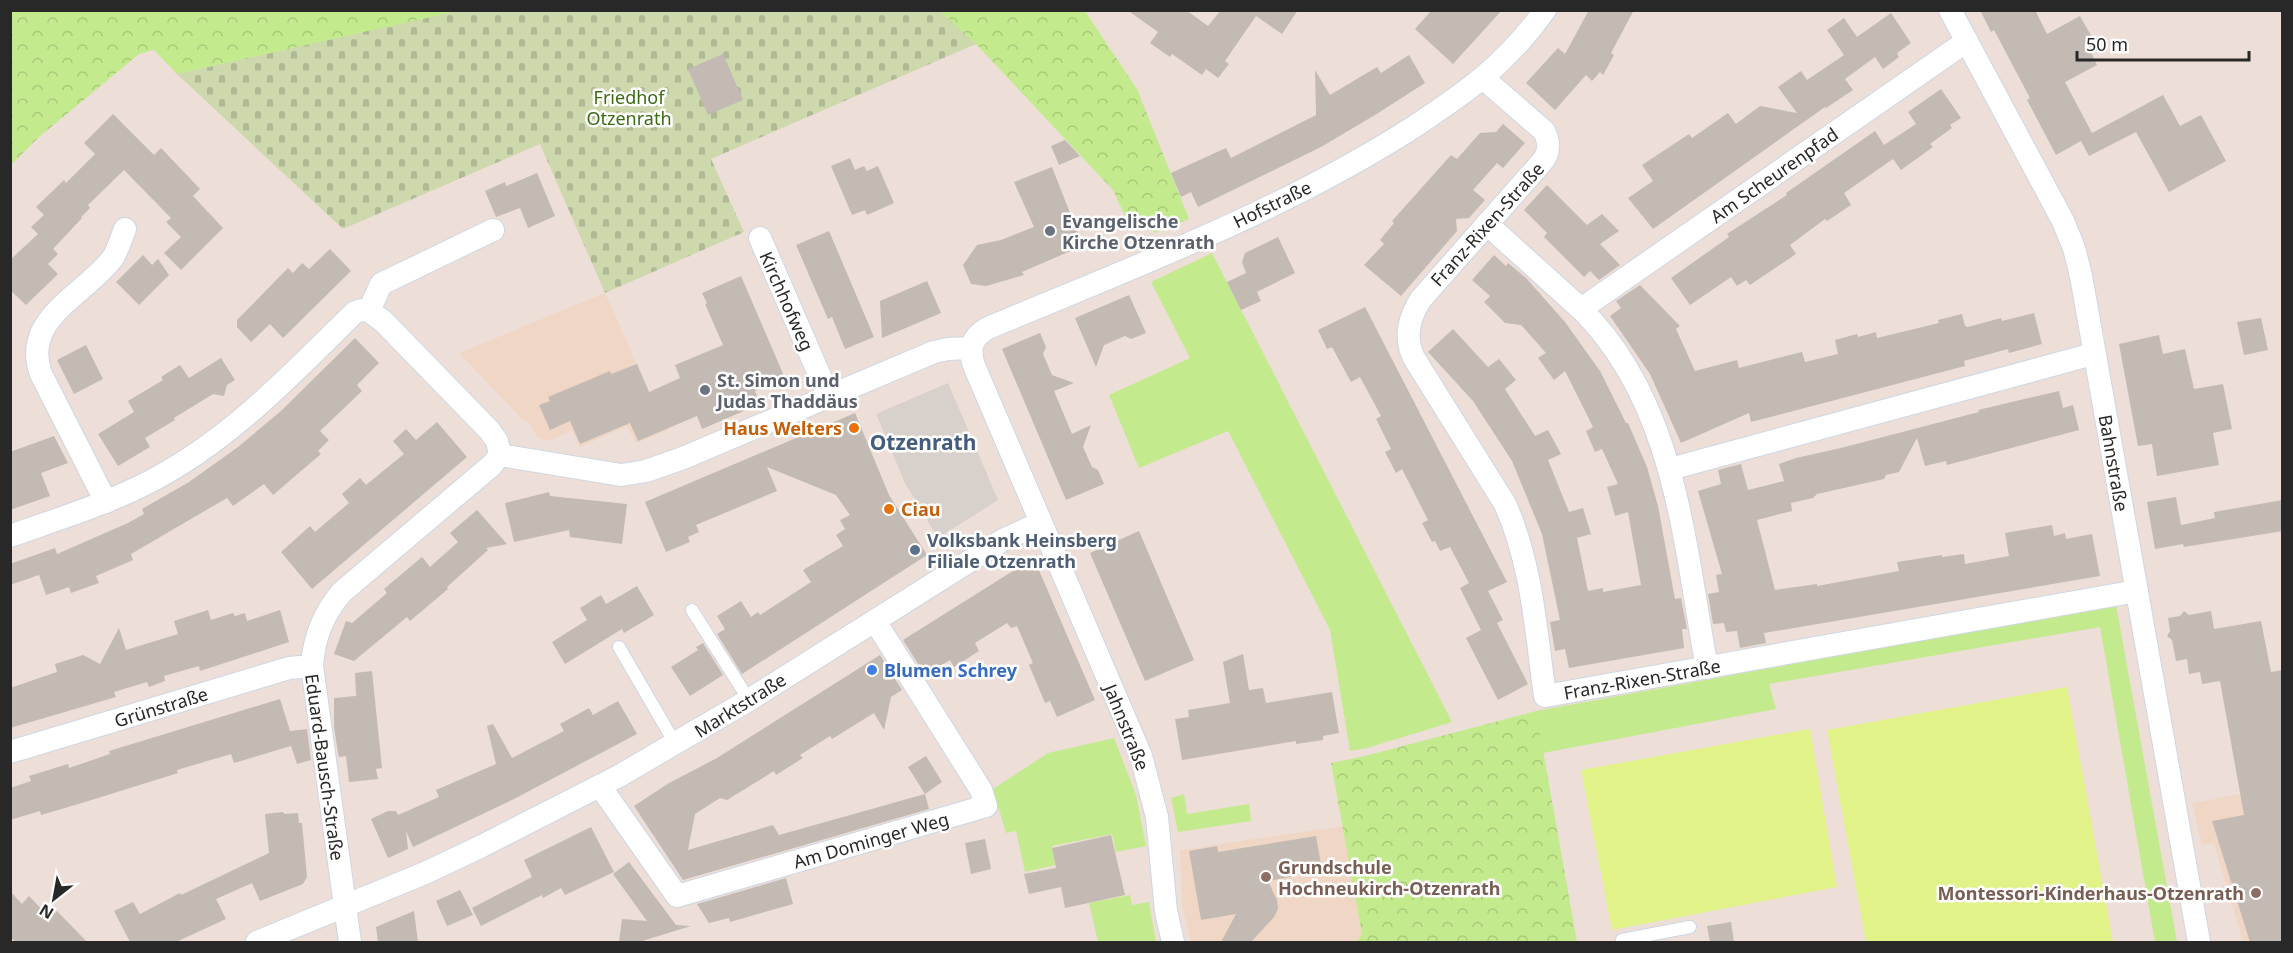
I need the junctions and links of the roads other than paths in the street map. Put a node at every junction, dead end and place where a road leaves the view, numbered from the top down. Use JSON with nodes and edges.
{"nodes":[{"id":1,"x":1545,"y":10,"type":"edge"},
{"id":2,"x":1950,"y":10,"type":"edge"},
{"id":3,"x":1967,"y":41,"type":"junction"},
{"id":4,"x":1484,"y":78,"type":"junction"},
{"id":5,"x":1487,"y":224,"type":"junction"},
{"id":6,"x":125,"y":229,"type":"dead end"},
{"id":7,"x":493,"y":230,"type":"dead end"},
{"id":8,"x":760,"y":238,"type":"dead end"},
{"id":9,"x":1581,"y":309,"type":"junction"},
{"id":10,"x":369,"y":310,"type":"junction"},
{"id":11,"x":971,"y":348,"type":"junction"},
{"id":12,"x":2093,"y":354,"type":"junction"},
{"id":13,"x":829,"y":397,"type":"junction"},
{"id":14,"x":500,"y":455,"type":"junction"},
{"id":15,"x":1670,"y":469,"type":"junction"},
{"id":16,"x":106,"y":502,"type":"junction"},
{"id":17,"x":1040,"y":522,"type":"junction"},
{"id":18,"x":10,"y":536,"type":"edge"},
{"id":19,"x":2137,"y":591,"type":"junction"},
{"id":20,"x":692,"y":610,"type":"dead end"},
{"id":21,"x":875,"y":621,"type":"junction"},
{"id":22,"x":619,"y":647,"type":"dead end"},
{"id":23,"x":312,"y":666,"type":"junction"},
{"id":24,"x":1707,"y":668,"type":"junction"},
{"id":25,"x":749,"y":700,"type":"junction"},
{"id":26,"x":676,"y":745,"type":"junction"},
{"id":27,"x":10,"y":752,"type":"edge"},
{"id":28,"x":600,"y":786,"type":"junction"},
{"id":29,"x":344,"y":908,"type":"junction"},
{"id":30,"x":1690,"y":927,"type":"dead end"},
{"id":31,"x":257,"y":942,"type":"edge"},
{"id":32,"x":350,"y":942,"type":"edge"},
{"id":33,"x":1173,"y":942,"type":"edge"},
{"id":34,"x":1622,"y":942,"type":"edge"},
{"id":35,"x":2199,"y":942,"type":"edge"}],
"edges":[{"from":1,"to":4,"type":"street","name":"Hofstraße"},
{"from":2,"to":3,"type":"street","name":"Bahnstraße"},
{"from":3,"to":9,"type":"street","name":"Am Scheurenpfad"},
{"from":3,"to":12,"type":"street","name":"Bahnstraße"},
{"from":4,"to":5,"type":"street","name":"Franz-Rixen-Straße"},
{"from":4,"to":11,"type":"street","name":"Hofstraße"},
{"from":5,"to":9,"type":"street"},
{"from":5,"to":24,"type":"street","name":"Franz-Rixen-Straße"},
{"from":6,"to":16,"type":"street"},
{"from":7,"to":10,"type":"street"},
{"from":8,"to":13,"type":"street","name":"Kirchhofweg"},
{"from":9,"to":15,"type":"street"},
{"from":10,"to":14,"type":"street"},
{"from":10,"to":16,"type":"street"},
{"from":11,"to":13,"type":"street"},
{"from":11,"to":17,"type":"street"},
{"from":12,"to":15,"type":"street"},
{"from":12,"to":19,"type":"street","name":"Bahnstraße"},
{"from":13,"to":14,"type":"street"},
{"from":14,"to":23,"type":"street","name":"Eduard-Bausch-Straße"},
{"from":15,"to":24,"type":"street"},
{"from":16,"to":18,"type":"street"},
{"from":17,"to":21,"type":"street","name":"Marktstraße"},
{"from":17,"to":33,"type":"street","name":"Jahnstraße"},
{"from":19,"to":24,"type":"street","name":"Franz-Rixen-Straße"},
{"from":19,"to":35,"type":"street","name":"Bahnstraße"},
{"from":20,"to":25,"type":"lane"},
{"from":21,"to":25,"type":"street","name":"Marktstraße"},
{"from":21,"to":28,"type":"street","name":"Am Dominger Weg"},
{"from":22,"to":26,"type":"lane"},
{"from":23,"to":27,"type":"street","name":"Grünstraße"},
{"from":23,"to":29,"type":"street","name":"Eduard-Bausch-Straße"},
{"from":25,"to":26,"type":"street","name":"Marktstraße"},
{"from":26,"to":28,"type":"street","name":"Marktstraße"},
{"from":28,"to":29,"type":"street","name":"Marktstraße"},
{"from":29,"to":31,"type":"street","name":"Marktstraße"},
{"from":29,"to":32,"type":"street","name":"Eduard-Bausch-Straße"},
{"from":30,"to":34,"type":"lane"}]}
